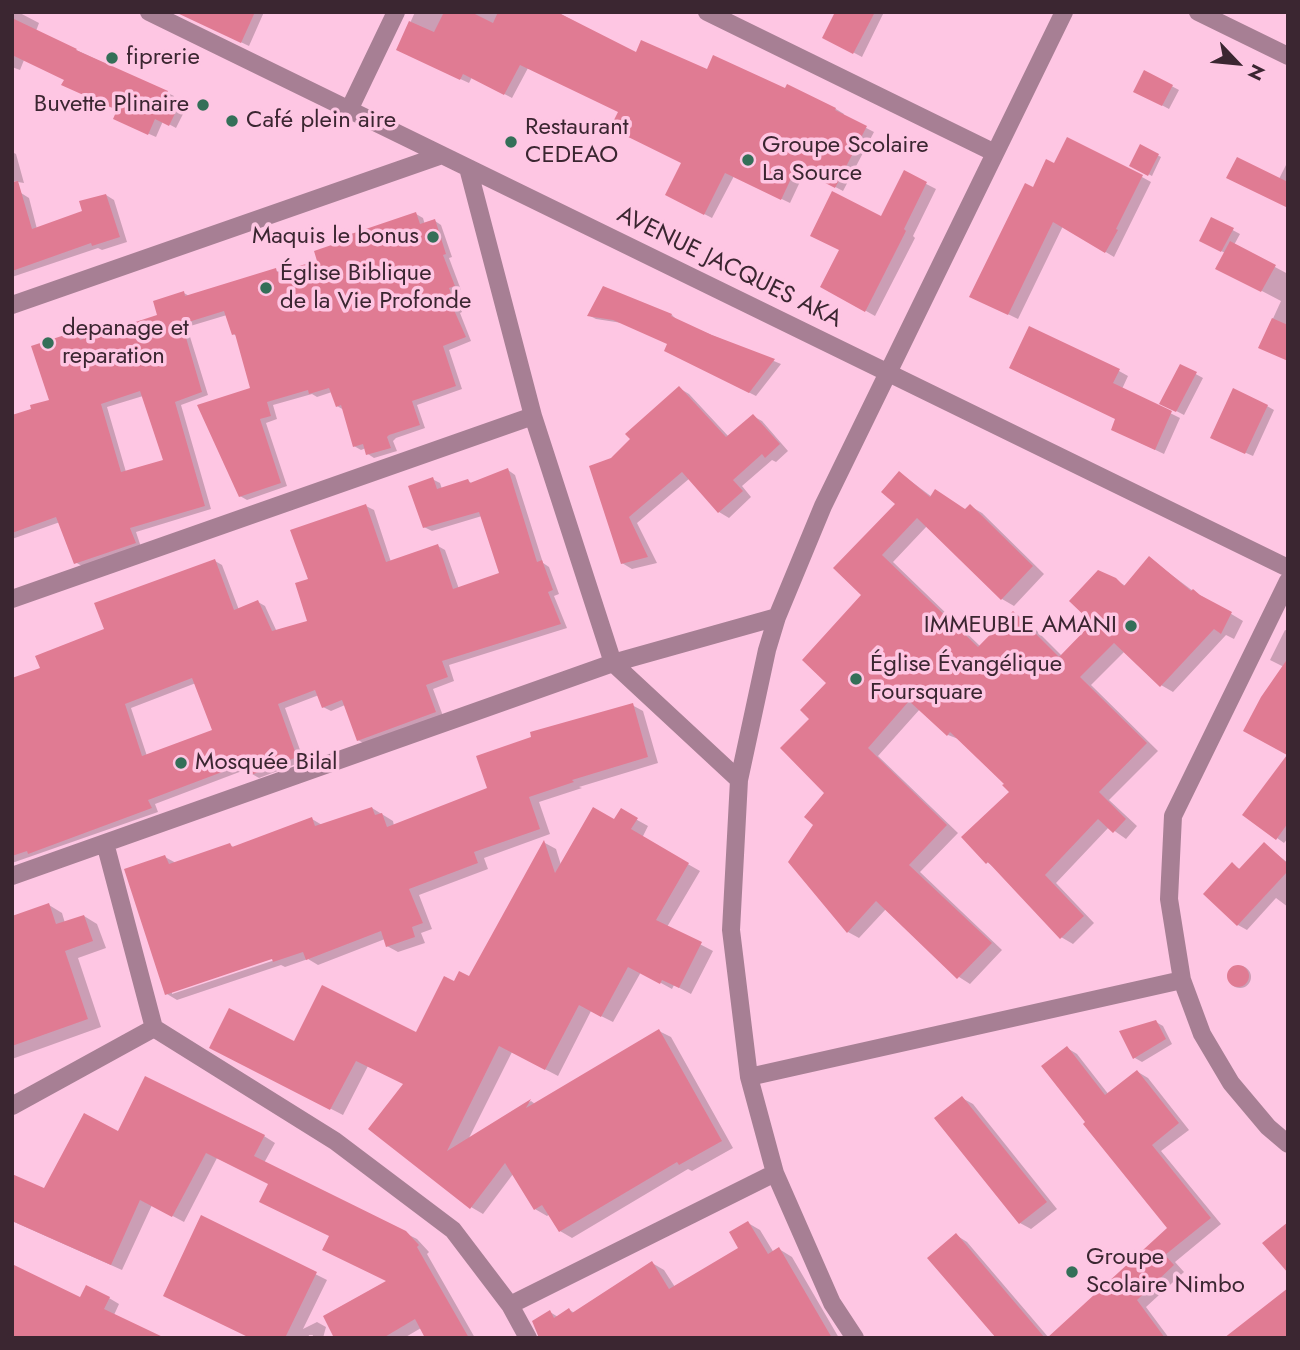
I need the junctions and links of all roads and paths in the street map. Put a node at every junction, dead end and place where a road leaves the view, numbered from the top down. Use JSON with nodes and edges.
{"nodes":[{"id":1,"x":149,"y":12,"type":"edge"},
{"id":2,"x":396,"y":12,"type":"edge"},
{"id":3,"x":707,"y":12,"type":"edge"},
{"id":4,"x":1064,"y":12,"type":"edge"},
{"id":5,"x":1198,"y":12,"type":"edge"},
{"id":6,"x":1288,"y":56,"type":"edge"},
{"id":7,"x":349,"y":110,"type":"junction"},
{"id":8,"x":995,"y":153,"type":"junction"},
{"id":9,"x":442,"y":155,"type":"junction"},
{"id":10,"x":468,"y":168,"type":"junction"},
{"id":11,"x":12,"y":305,"type":"edge"},
{"id":12,"x":888,"y":373,"type":"junction"},
{"id":13,"x":533,"y":416,"type":"junction"},
{"id":14,"x":1288,"y":568,"type":"edge"},
{"id":15,"x":1288,"y":581,"type":"edge"},
{"id":16,"x":12,"y":599,"type":"edge"},
{"id":17,"x":777,"y":617,"type":"junction"},
{"id":18,"x":612,"y":663,"type":"junction"},
{"id":19,"x":739,"y":780,"type":"junction"},
{"id":20,"x":105,"y":843,"type":"junction"},
{"id":21,"x":12,"y":876,"type":"edge"},
{"id":22,"x":1182,"y":980,"type":"junction"},
{"id":23,"x":154,"y":1028,"type":"junction"},
{"id":24,"x":749,"y":1077,"type":"junction"},
{"id":25,"x":12,"y":1106,"type":"edge"},
{"id":26,"x":1288,"y":1143,"type":"edge"},
{"id":27,"x":775,"y":1172,"type":"junction"},
{"id":28,"x":510,"y":1306,"type":"junction"},
{"id":29,"x":528,"y":1338,"type":"edge"},
{"id":30,"x":855,"y":1338,"type":"edge"}],
"edges":[{"from":1,"to":7,"type":"street","name":"AVENUE JACQUES AKA"},
{"from":2,"to":7,"type":"street"},
{"from":3,"to":8,"type":"street"},
{"from":4,"to":8,"type":"street"},
{"from":5,"to":6,"type":"street"},
{"from":7,"to":9,"type":"street","name":"AVENUE JACQUES AKA"},
{"from":8,"to":12,"type":"street"},
{"from":9,"to":10,"type":"street","name":"AVENUE JACQUES AKA"},
{"from":9,"to":11,"type":"street"},
{"from":10,"to":12,"type":"street","name":"AVENUE JACQUES AKA"},
{"from":10,"to":13,"type":"street"},
{"from":12,"to":14,"type":"street","name":"AVENUE JACQUES AKA"},
{"from":12,"to":17,"type":"street"},
{"from":13,"to":16,"type":"street"},
{"from":13,"to":18,"type":"street"},
{"from":15,"to":22,"type":"street"},
{"from":17,"to":18,"type":"street"},
{"from":17,"to":19,"type":"street"},
{"from":18,"to":19,"type":"street"},
{"from":18,"to":20,"type":"street"},
{"from":19,"to":24,"type":"street"},
{"from":20,"to":21,"type":"street"},
{"from":20,"to":23,"type":"street"},
{"from":22,"to":24,"type":"street"},
{"from":22,"to":26,"type":"street"},
{"from":23,"to":25,"type":"street"},
{"from":23,"to":28,"type":"street"},
{"from":24,"to":27,"type":"street"},
{"from":27,"to":28,"type":"street"},
{"from":27,"to":30,"type":"street"},
{"from":28,"to":29,"type":"street"}]}
